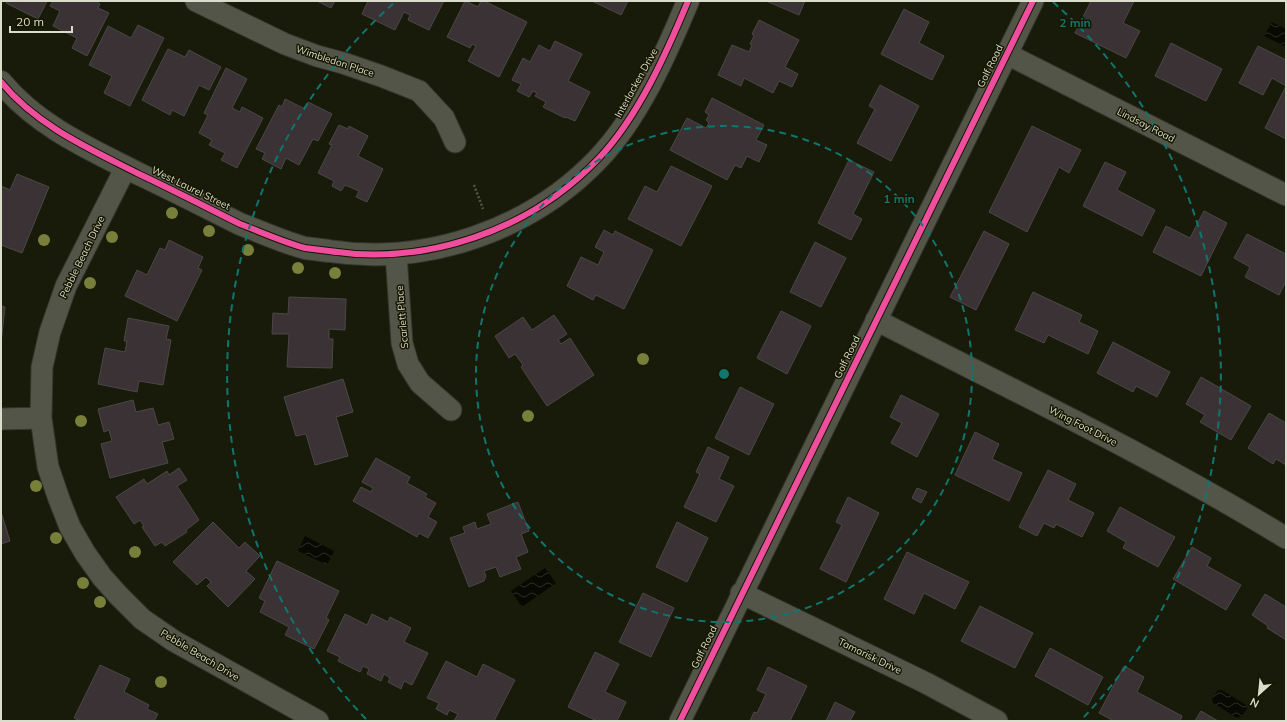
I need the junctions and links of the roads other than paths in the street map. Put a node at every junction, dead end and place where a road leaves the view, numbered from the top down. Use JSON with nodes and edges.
{"nodes":[{"id":1,"x":196,"y":1,"type":"edge"},
{"id":2,"x":688,"y":1,"type":"edge"},
{"id":3,"x":1033,"y":1,"type":"edge"},
{"id":4,"x":1007,"y":54,"type":"junction"},
{"id":5,"x":1,"y":82,"type":"edge"},
{"id":6,"x":455,"y":142,"type":"dead end"},
{"id":7,"x":126,"y":167,"type":"junction"},
{"id":8,"x":1286,"y":195,"type":"edge"},
{"id":9,"x":396,"y":254,"type":"junction"},
{"id":10,"x":876,"y":320,"type":"junction"},
{"id":11,"x":451,"y":410,"type":"dead end"},
{"id":12,"x":41,"y":418,"type":"junction"},
{"id":13,"x":1,"y":419,"type":"edge"},
{"id":14,"x":1286,"y":538,"type":"edge"},
{"id":15,"x":742,"y":593,"type":"junction"},
{"id":16,"x":318,"y":721,"type":"edge"},
{"id":17,"x":680,"y":721,"type":"edge"},
{"id":18,"x":997,"y":721,"type":"edge"}],
"edges":[{"from":1,"to":6,"type":"street","name":"Wimbledon Place"},
{"from":2,"to":9,"type":"street","name":"Interlacken Drive"},
{"from":3,"to":4,"type":"street","name":"Golf Road"},
{"from":4,"to":8,"type":"street","name":"Lindsay Road"},
{"from":4,"to":10,"type":"street","name":"Golf Road"},
{"from":5,"to":7,"type":"street","name":"West Laurel Street"},
{"from":7,"to":9,"type":"street","name":"West Laurel Street"},
{"from":7,"to":12,"type":"street","name":"Pebble Beach Drive"},
{"from":9,"to":11,"type":"street","name":"Scarlett Place"},
{"from":10,"to":14,"type":"street","name":"Wing Foot Drive"},
{"from":10,"to":15,"type":"street","name":"Golf Road"},
{"from":12,"to":13,"type":"street"},
{"from":12,"to":16,"type":"street","name":"Pebble Beach Drive"},
{"from":15,"to":17,"type":"street","name":"Golf Road"},
{"from":15,"to":18,"type":"street","name":"Tamarisk Drive"}]}
